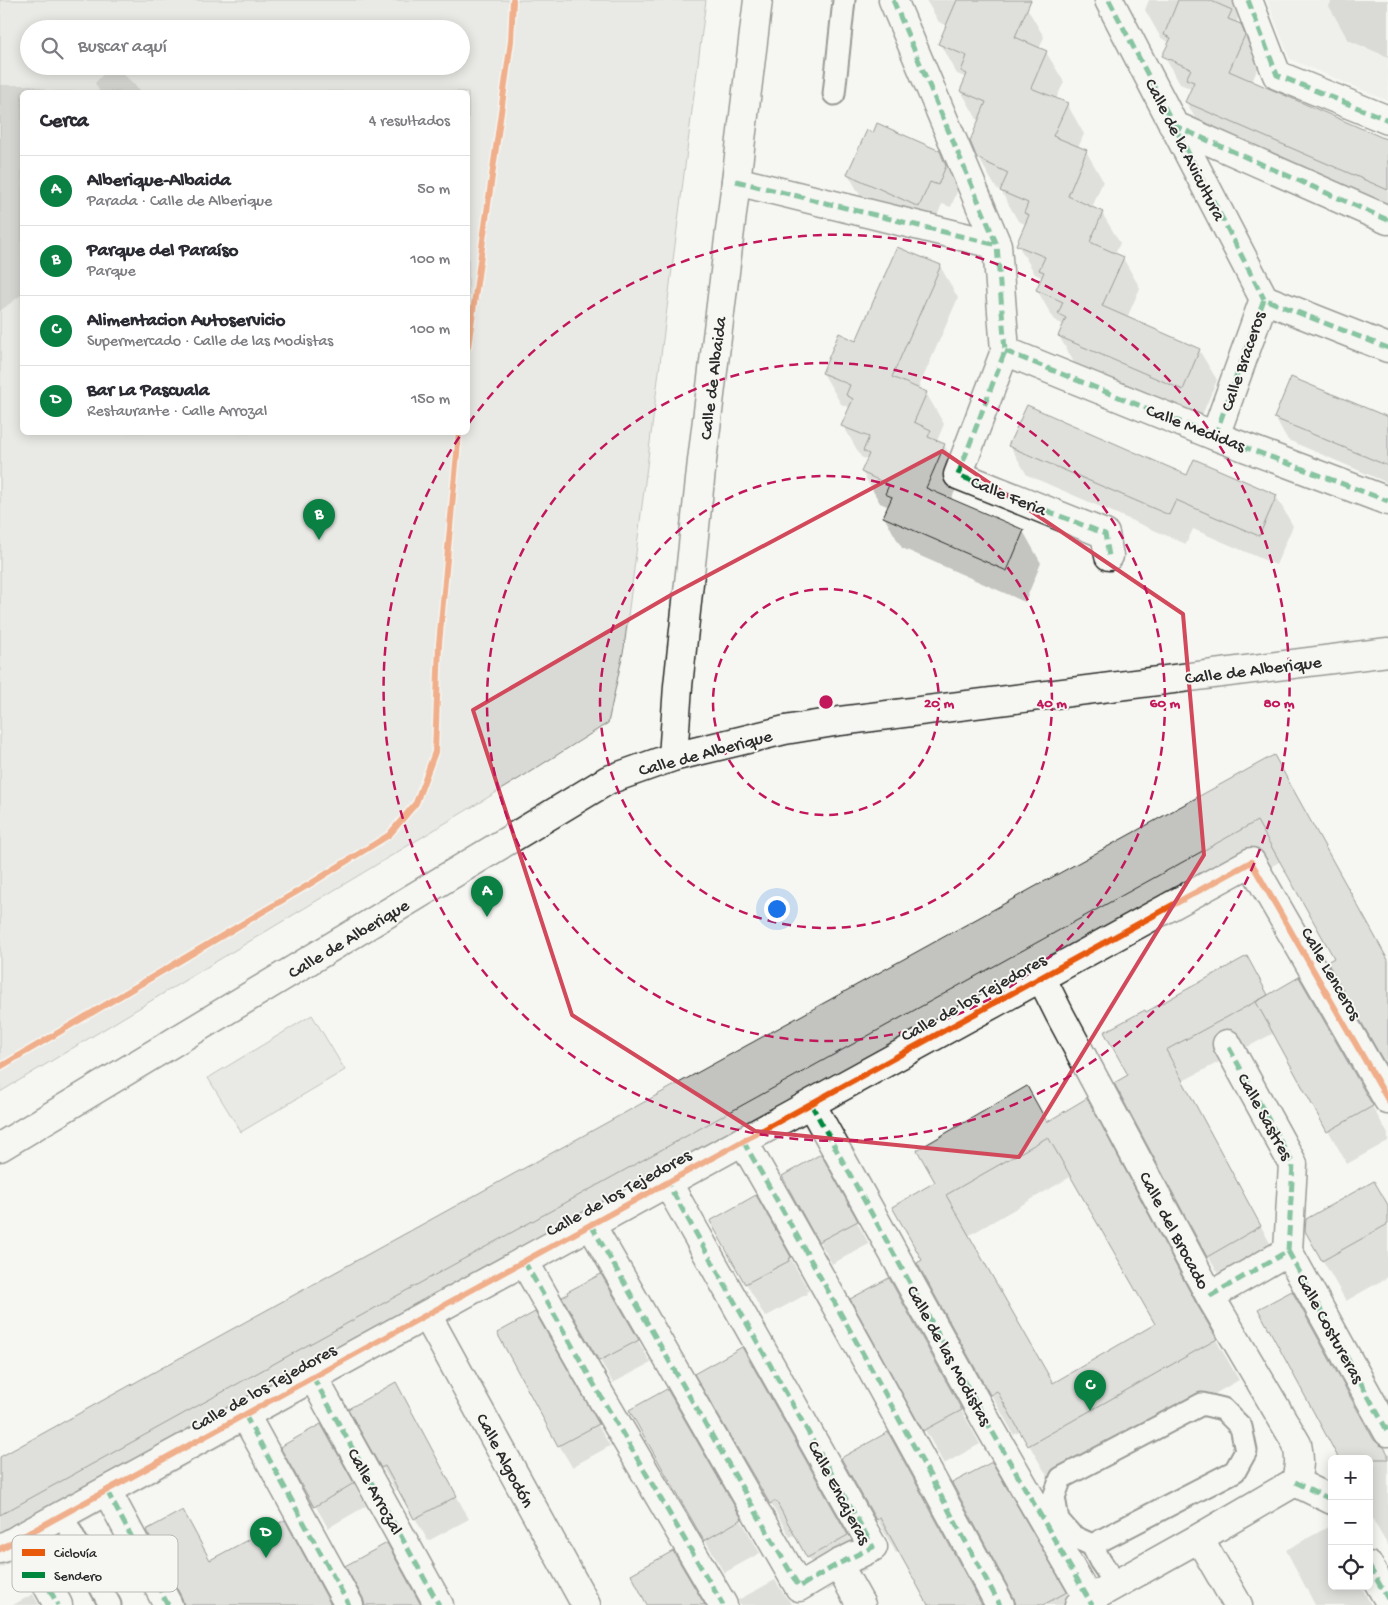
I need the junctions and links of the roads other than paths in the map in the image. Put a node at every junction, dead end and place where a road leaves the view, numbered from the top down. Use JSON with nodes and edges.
{"nodes":[{"id":1,"x":758,"y":0,"type":"edge"},
{"id":2,"x":844,"y":0,"type":"edge"},
{"id":3,"x":893,"y":0,"type":"edge"},
{"id":4,"x":1109,"y":0,"type":"edge"},
{"id":5,"x":1248,"y":0,"type":"edge"},
{"id":6,"x":834,"y":94,"type":"dead end"},
{"id":7,"x":1388,"y":120,"type":"edge"},
{"id":8,"x":1173,"y":125,"type":"junction"},
{"id":9,"x":736,"y":181,"type":"junction"},
{"id":10,"x":1388,"y":219,"type":"edge"},
{"id":11,"x":997,"y":245,"type":"junction"},
{"id":12,"x":1264,"y":299,"type":"junction"},
{"id":13,"x":1388,"y":348,"type":"edge"},
{"id":14,"x":1005,"y":351,"type":"junction"},
{"id":15,"x":1215,"y":436,"type":"junction"},
{"id":16,"x":1388,"y":501,"type":"edge"},
{"id":17,"x":1109,"y":556,"type":"dead end"},
{"id":18,"x":1388,"y":652,"type":"edge"},
{"id":19,"x":673,"y":757,"type":"junction"},
{"id":20,"x":1251,"y":862,"type":"joint"},
{"id":21,"x":1041,"y":977,"type":"junction"},
{"id":22,"x":1227,"y":1044,"type":"dead end"},
{"id":23,"x":1388,"y":1100,"type":"edge"},
{"id":24,"x":810,"y":1104,"type":"junction"},
{"id":25,"x":743,"y":1141,"type":"junction"},
{"id":26,"x":0,"y":1147,"type":"edge"},
{"id":27,"x":668,"y":1182,"type":"junction"},
{"id":28,"x":591,"y":1224,"type":"junction"},
{"id":29,"x":1288,"y":1251,"type":"junction"},
{"id":30,"x":524,"y":1261,"type":"junction"},
{"id":31,"x":1210,"y":1296,"type":"junction"},
{"id":32,"x":426,"y":1315,"type":"junction"},
{"id":33,"x":313,"y":1377,"type":"junction"},
{"id":34,"x":245,"y":1415,"type":"junction"},
{"id":35,"x":1388,"y":1432,"type":"edge"},
{"id":36,"x":1295,"y":1482,"type":"junction"},
{"id":37,"x":107,"y":1491,"type":"junction"},
{"id":38,"x":1328,"y":1498,"type":"edge"},
{"id":39,"x":62,"y":1515,"type":"junction"},
{"id":40,"x":26,"y":1535,"type":"edge"},
{"id":41,"x":73,"y":1535,"type":"edge"},
{"id":42,"x":131,"y":1535,"type":"edge"},
{"id":43,"x":1199,"y":1538,"type":"junction"},
{"id":44,"x":1092,"y":1545,"type":"junction"},
{"id":45,"x":838,"y":1564,"type":"junction"},
{"id":46,"x":1373,"y":1573,"type":"edge"},
{"id":47,"x":1116,"y":1584,"type":"junction"},
{"id":48,"x":48,"y":1592,"type":"edge"},
{"id":49,"x":103,"y":1592,"type":"edge"},
{"id":50,"x":161,"y":1592,"type":"edge"},
{"id":51,"x":1388,"y":1599,"type":"edge"},
{"id":52,"x":1087,"y":1603,"type":"edge"},
{"id":53,"x":58,"y":1605,"type":"edge"},
{"id":54,"x":110,"y":1605,"type":"edge"},
{"id":55,"x":168,"y":1605,"type":"edge"},
{"id":56,"x":349,"y":1605,"type":"edge"},
{"id":57,"x":439,"y":1605,"type":"edge"},
{"id":58,"x":586,"y":1605,"type":"edge"},
{"id":59,"x":723,"y":1605,"type":"edge"},
{"id":60,"x":861,"y":1605,"type":"edge"},
{"id":61,"x":1000,"y":1605,"type":"edge"},
{"id":62,"x":1238,"y":1605,"type":"edge"}],
"edges":[{"from":1,"to":9,"type":"street","name":"Calle de Albaida"},
{"from":2,"to":6,"type":"lane"},
{"from":3,"to":11,"type":"street"},
{"from":4,"to":8,"type":"street","name":"Calle de la Avicultura"},
{"from":5,"to":7,"type":"street"},
{"from":8,"to":10,"type":"street"},
{"from":8,"to":12,"type":"street","name":"Calle de la Avicultura"},
{"from":9,"to":11,"type":"street"},
{"from":9,"to":19,"type":"street","name":"Calle de Albaida"},
{"from":11,"to":14,"type":"street"},
{"from":12,"to":13,"type":"street","name":"Calle Braceros"},
{"from":12,"to":15,"type":"street","name":"Calle Braceros"},
{"from":14,"to":15,"type":"street","name":"Calle Medidas"},
{"from":14,"to":17,"type":"street","name":"Calle Feria"},
{"from":15,"to":16,"type":"street","name":"Calle Medidas"},
{"from":18,"to":19,"type":"street","name":"Calle de Alberique"},
{"from":19,"to":26,"type":"street","name":"Calle de Alberique"},
{"from":20,"to":21,"type":"street","name":"Calle de los Tejedores"},
{"from":20,"to":23,"type":"street","name":"Calle Lenceros"},
{"from":21,"to":24,"type":"street","name":"Calle de los Tejedores"},
{"from":21,"to":31,"type":"street","name":"Calle del Brocado"},
{"from":22,"to":29,"type":"street","name":"Calle Sastres"},
{"from":24,"to":25,"type":"street","name":"Calle de los Tejedores"},
{"from":24,"to":52,"type":"street","name":"Calle de las Modistas"},
{"from":25,"to":27,"type":"street","name":"Calle de los Tejedores"},
{"from":25,"to":61,"type":"street"},
{"from":27,"to":28,"type":"street","name":"Calle de los Tejedores"},
{"from":27,"to":45,"type":"street","name":"Calle Encajeras"},
{"from":28,"to":30,"type":"street","name":"Calle de los Tejedores"},
{"from":28,"to":45,"type":"street","name":"Calle Encajeras"},
{"from":29,"to":31,"type":"street"},
{"from":29,"to":35,"type":"street","name":"Calle Costureras"},
{"from":30,"to":32,"type":"street","name":"Calle de los Tejedores"},
{"from":30,"to":59,"type":"street"},
{"from":31,"to":36,"type":"street","name":"Calle del Brocado"},
{"from":32,"to":33,"type":"street","name":"Calle de los Tejedores"},
{"from":32,"to":58,"type":"street","name":"Calle Algodón"},
{"from":33,"to":34,"type":"street","name":"Calle de los Tejedores"},
{"from":33,"to":57,"type":"street","name":"Calle Arrozal"},
{"from":34,"to":37,"type":"street","name":"Calle de los Tejedores"},
{"from":34,"to":56,"type":"street"},
{"from":36,"to":38,"type":"street"},
{"from":36,"to":43,"type":"street"},
{"from":37,"to":39,"type":"street","name":"Calle de los Tejedores"},
{"from":37,"to":42,"type":"street"},
{"from":39,"to":40,"type":"street","name":"Calle de los Tejedores"},
{"from":39,"to":41,"type":"lane"},
{"from":43,"to":47,"type":"street"},
{"from":43,"to":62,"type":"street"},
{"from":44,"to":44,"type":"lane"},
{"from":44,"to":47,"type":"lane"},
{"from":45,"to":60,"type":"street"},
{"from":46,"to":51,"type":"street"},
{"from":47,"to":52,"type":"street"},
{"from":48,"to":53,"type":"street"},
{"from":49,"to":54,"type":"lane"},
{"from":50,"to":55,"type":"street"}]}
